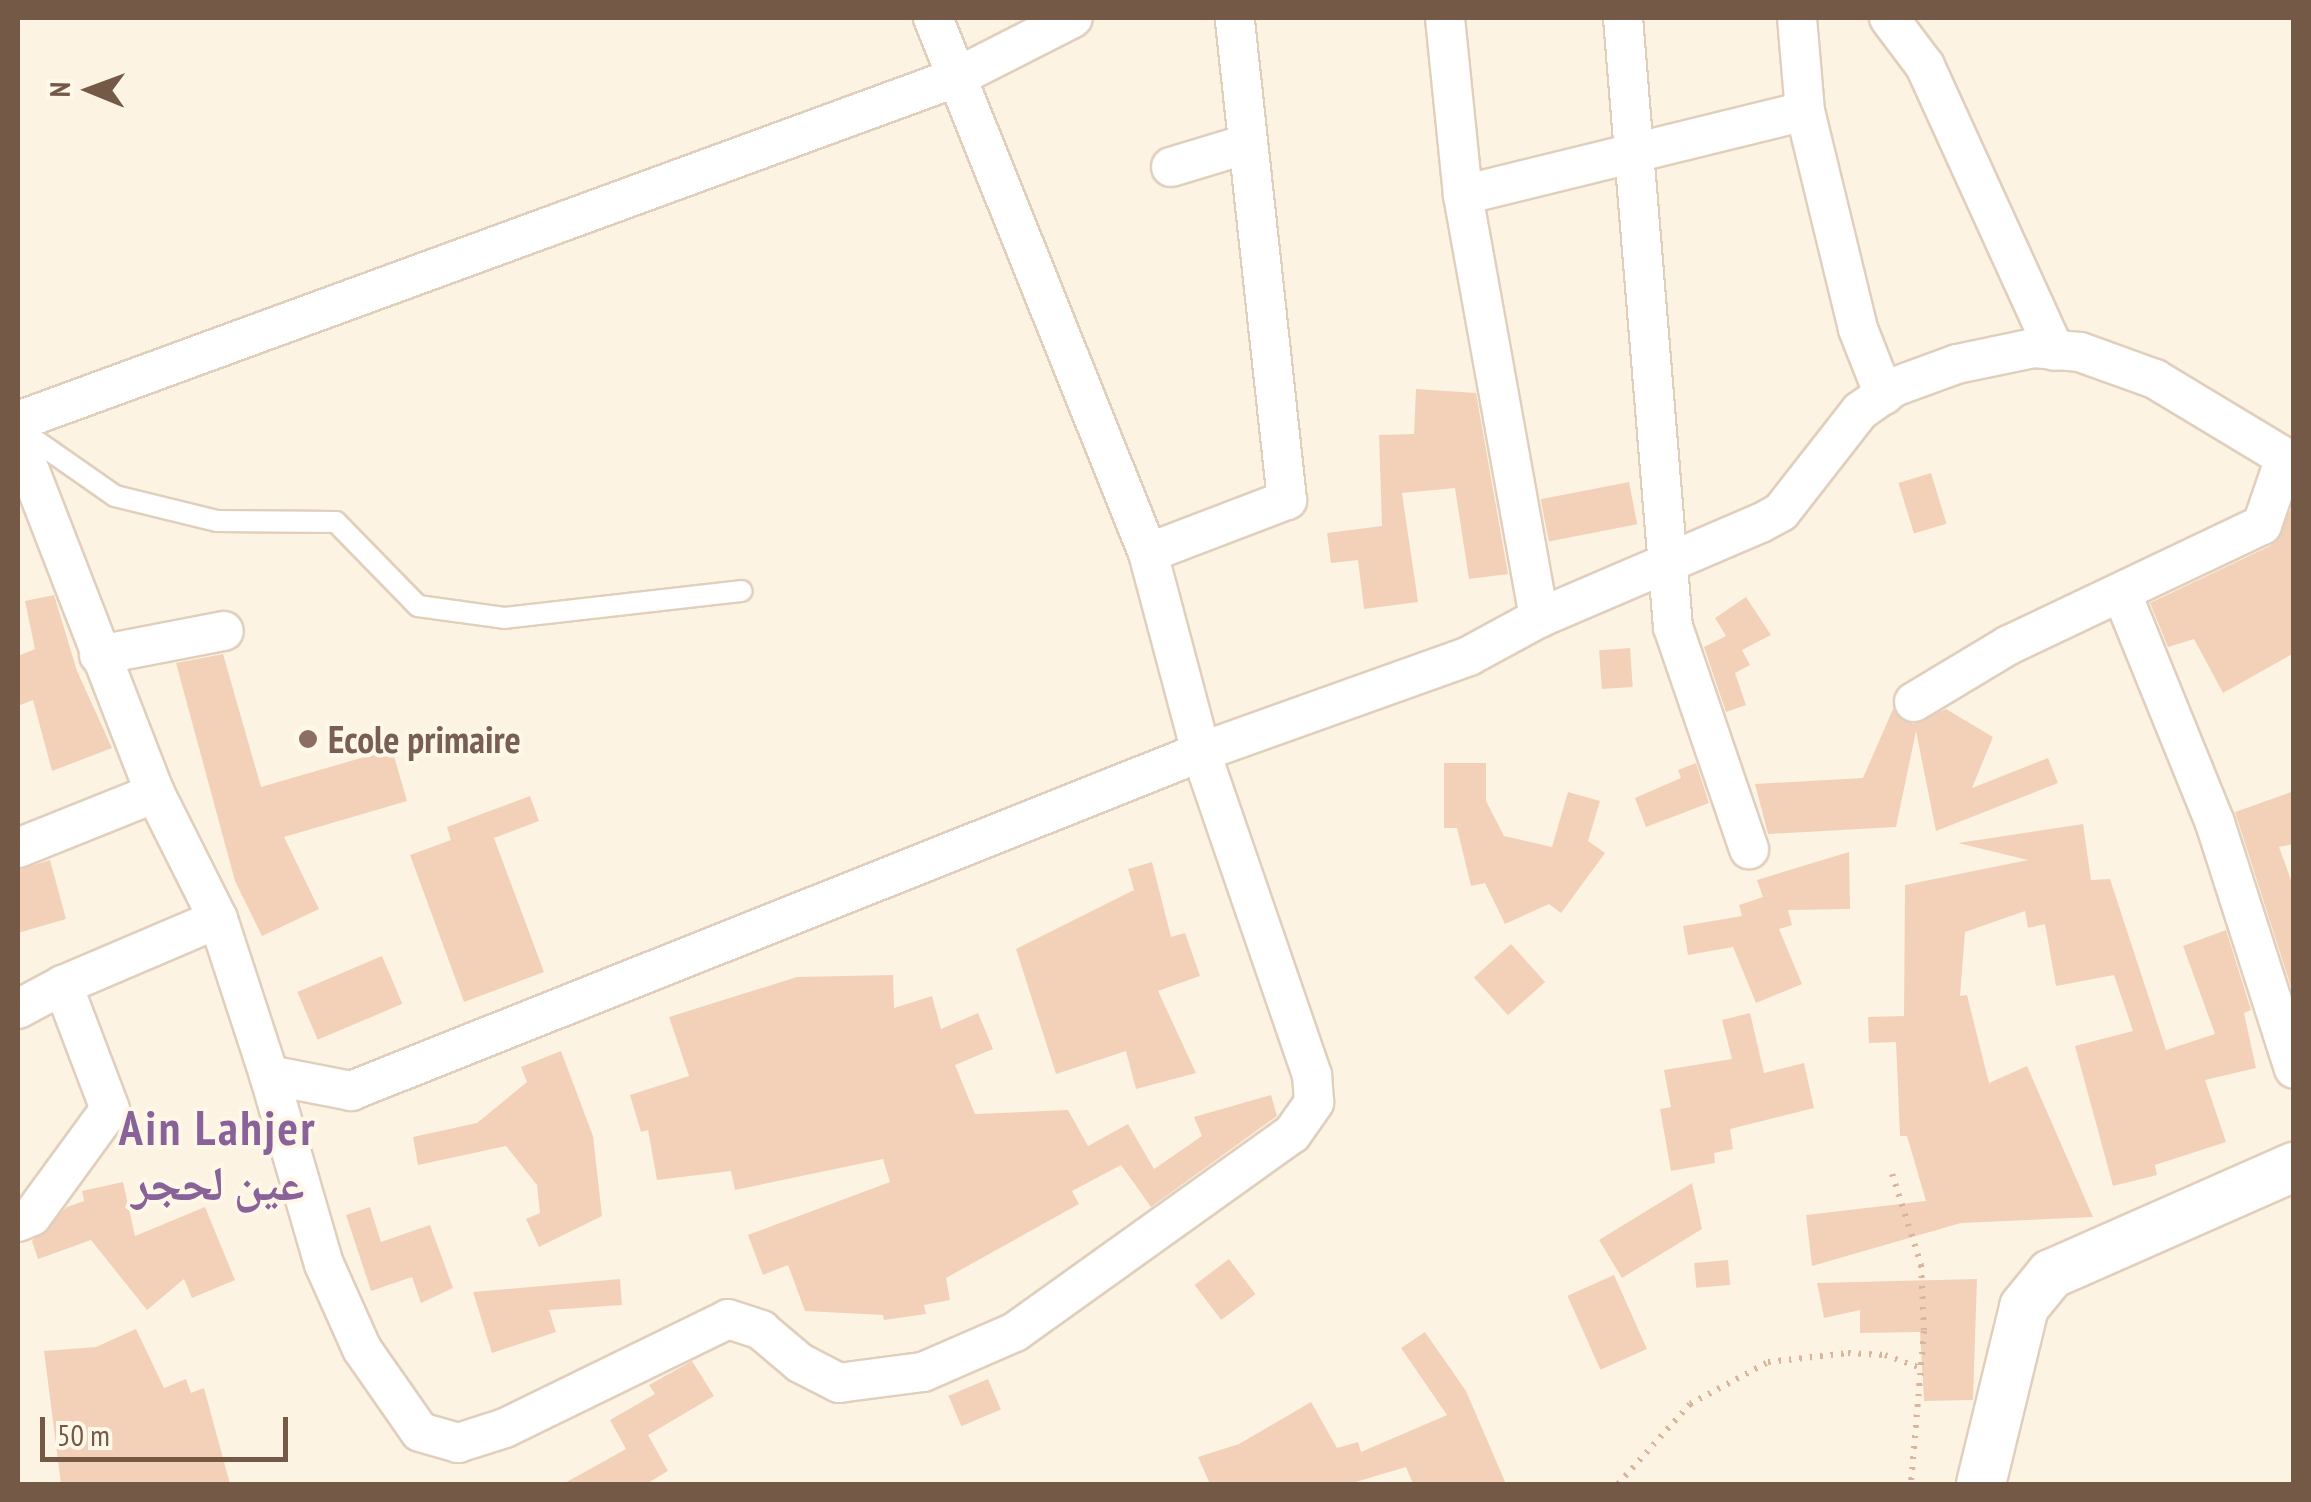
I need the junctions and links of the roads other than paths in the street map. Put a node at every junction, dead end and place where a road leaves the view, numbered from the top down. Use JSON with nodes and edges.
{"nodes":[{"id":1,"x":933,"y":18,"type":"edge"},
{"id":2,"x":1073,"y":18,"type":"edge"},
{"id":3,"x":1235,"y":18,"type":"edge"},
{"id":4,"x":1444,"y":18,"type":"edge"},
{"id":5,"x":1623,"y":18,"type":"edge"},
{"id":6,"x":1797,"y":18,"type":"edge"},
{"id":7,"x":1889,"y":18,"type":"edge"},
{"id":8,"x":955,"y":78,"type":"junction"},
{"id":9,"x":1806,"y":111,"type":"junction"},
{"id":10,"x":1244,"y":145,"type":"junction"},
{"id":11,"x":1631,"y":150,"type":"junction"},
{"id":12,"x":1171,"y":167,"type":"dead end"},
{"id":13,"x":1462,"y":195,"type":"junction"},
{"id":14,"x":2055,"y":351,"type":"junction"},
{"id":15,"x":1884,"y":395,"type":"junction"},
{"id":16,"x":18,"y":425,"type":"edge"},
{"id":17,"x":18,"y":440,"type":"edge"},
{"id":18,"x":2289,"y":460,"type":"edge"},
{"id":19,"x":1148,"y":553,"type":"junction"},
{"id":20,"x":1670,"y":561,"type":"junction"},
{"id":21,"x":742,"y":591,"type":"dead end"},
{"id":22,"x":2122,"y":594,"type":"junction"},
{"id":23,"x":1540,"y":618,"type":"junction"},
{"id":24,"x":224,"y":630,"type":"dead end"},
{"id":25,"x":99,"y":655,"type":"junction"},
{"id":26,"x":1914,"y":702,"type":"dead end"},
{"id":27,"x":1201,"y":752,"type":"junction"},
{"id":28,"x":155,"y":793,"type":"junction"},
{"id":29,"x":18,"y":848,"type":"edge"},
{"id":30,"x":1748,"y":849,"type":"dead end"},
{"id":31,"x":218,"y":919,"type":"junction"},
{"id":32,"x":63,"y":985,"type":"junction"},
{"id":33,"x":18,"y":1009,"type":"edge"},
{"id":34,"x":2294,"y":1069,"type":"edge"},
{"id":35,"x":269,"y":1075,"type":"junction"},
{"id":36,"x":2294,"y":1167,"type":"edge"},
{"id":37,"x":18,"y":1222,"type":"edge"},
{"id":38,"x":1981,"y":1484,"type":"edge"}],
"edges":[{"from":1,"to":8,"type":"street"},
{"from":2,"to":8,"type":"street"},
{"from":3,"to":10,"type":"street"},
{"from":4,"to":13,"type":"street"},
{"from":5,"to":11,"type":"street"},
{"from":6,"to":9,"type":"street"},
{"from":7,"to":14,"type":"street"},
{"from":8,"to":16,"type":"street"},
{"from":8,"to":19,"type":"street"},
{"from":9,"to":11,"type":"street"},
{"from":9,"to":15,"type":"street"},
{"from":10,"to":12,"type":"street"},
{"from":10,"to":19,"type":"street"},
{"from":11,"to":13,"type":"street"},
{"from":11,"to":20,"type":"street"},
{"from":13,"to":23,"type":"street"},
{"from":14,"to":15,"type":"street"},
{"from":14,"to":18,"type":"street"},
{"from":15,"to":20,"type":"street"},
{"from":16,"to":21,"type":"lane"},
{"from":17,"to":25,"type":"street"},
{"from":18,"to":22,"type":"street"},
{"from":19,"to":27,"type":"street"},
{"from":20,"to":23,"type":"street"},
{"from":20,"to":30,"type":"street"},
{"from":22,"to":26,"type":"street"},
{"from":22,"to":34,"type":"street"},
{"from":23,"to":27,"type":"street"},
{"from":24,"to":25,"type":"street"},
{"from":25,"to":28,"type":"street"},
{"from":27,"to":35,"type":"street"},
{"from":27,"to":35,"type":"street"},
{"from":28,"to":29,"type":"street"},
{"from":28,"to":31,"type":"street"},
{"from":31,"to":32,"type":"street"},
{"from":31,"to":35,"type":"street"},
{"from":32,"to":33,"type":"street"},
{"from":32,"to":37,"type":"street"},
{"from":36,"to":38,"type":"street"}]}
